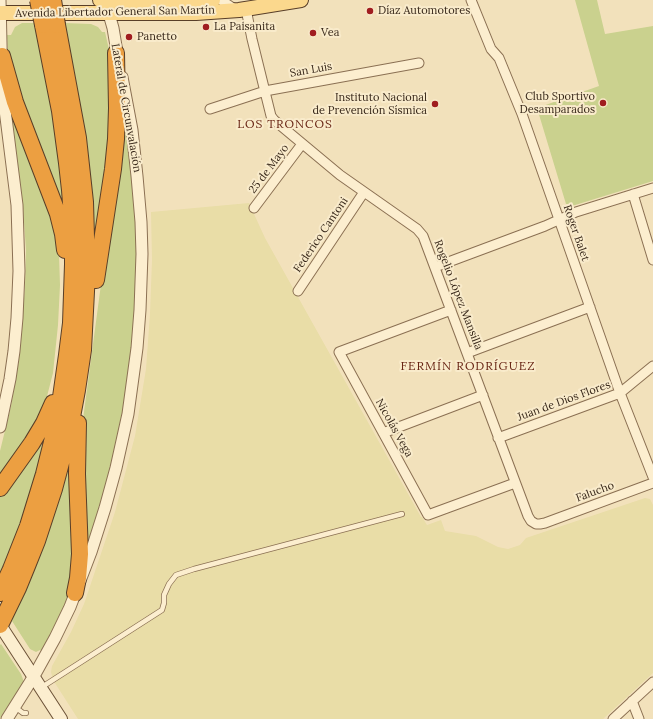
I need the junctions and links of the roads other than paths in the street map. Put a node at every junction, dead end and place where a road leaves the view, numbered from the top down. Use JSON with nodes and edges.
{"nodes":[{"id":1,"x":0,"y":0,"type":"edge"},
{"id":2,"x":38,"y":0,"type":"edge"},
{"id":3,"x":53,"y":0,"type":"edge"},
{"id":4,"x":100,"y":0,"type":"edge"},
{"id":5,"x":105,"y":0,"type":"edge"},
{"id":6,"x":206,"y":0,"type":"edge"},
{"id":7,"x":221,"y":0,"type":"edge"},
{"id":8,"x":301,"y":0,"type":"edge"},
{"id":9,"x":471,"y":0,"type":"edge"},
{"id":10,"x":241,"y":9,"type":"junction"},
{"id":11,"x":0,"y":13,"type":"edge"},
{"id":12,"x":109,"y":14,"type":"junction"},
{"id":13,"x":50,"y":25,"type":"junction"},
{"id":14,"x":116,"y":53,"type":"junction"},
{"id":15,"x":2,"y":56,"type":"junction"},
{"id":16,"x":418,"y":62,"type":"dead end"},
{"id":17,"x":265,"y":90,"type":"junction"},
{"id":18,"x":210,"y":109,"type":"dead end"},
{"id":19,"x":3,"y":111,"type":"edge"},
{"id":20,"x":302,"y":144,"type":"junction"},
{"id":21,"x":653,"y":188,"type":"edge"},
{"id":22,"x":364,"y":192,"type":"junction"},
{"id":23,"x":633,"y":194,"type":"junction"},
{"id":24,"x":254,"y":208,"type":"dead end"},
{"id":25,"x":559,"y":220,"type":"junction"},
{"id":26,"x":652,"y":255,"type":"edge"},
{"id":27,"x":435,"y":268,"type":"junction"},
{"id":28,"x":298,"y":291,"type":"dead end"},
{"id":29,"x":590,"y":307,"type":"junction"},
{"id":30,"x":72,"y":310,"type":"junction"},
{"id":31,"x":451,"y":310,"type":"junction"},
{"id":32,"x":466,"y":353,"type":"junction"},
{"id":33,"x":77,"y":354,"type":"junction"},
{"id":34,"x":653,"y":366,"type":"edge"},
{"id":35,"x":620,"y":392,"type":"junction"},
{"id":36,"x":482,"y":395,"type":"junction"},
{"id":37,"x":0,"y":427,"type":"edge"},
{"id":38,"x":383,"y":433,"type":"junction"},
{"id":39,"x":498,"y":438,"type":"junction"},
{"id":40,"x":653,"y":477,"type":"edge"},
{"id":41,"x":515,"y":483,"type":"junction"},
{"id":42,"x":653,"y":483,"type":"edge"},
{"id":43,"x":0,"y":488,"type":"edge"},
{"id":44,"x":402,"y":514,"type":"dead end"},
{"id":45,"x":545,"y":523,"type":"joint"},
{"id":46,"x":75,"y":593,"type":"junction"},
{"id":47,"x":4,"y":595,"type":"edge"},
{"id":48,"x":0,"y":625,"type":"edge"},
{"id":49,"x":34,"y":676,"type":"junction"},
{"id":50,"x":653,"y":682,"type":"edge"},
{"id":51,"x":40,"y":688,"type":"junction"},
{"id":52,"x":632,"y":701,"type":"junction"},
{"id":53,"x":15,"y":707,"type":"junction"},
{"id":54,"x":26,"y":713,"type":"dead end"},
{"id":55,"x":7,"y":719,"type":"edge"},
{"id":56,"x":61,"y":719,"type":"edge"},
{"id":57,"x":613,"y":719,"type":"edge"},
{"id":58,"x":639,"y":719,"type":"edge"}],
"edges":[{"from":1,"to":11,"type":"street"},
{"from":2,"to":13,"type":"highway","bridge":true},
{"from":3,"to":13,"type":"highway","bridge":true},
{"from":4,"to":5,"type":"main road","name":"Avenida Libertador General San Martín"},
{"from":5,"to":6,"type":"main road","name":"Avenida Libertador General San Martín"},
{"from":5,"to":12,"type":"street","name":"Lateral de Circunvalación"},
{"from":7,"to":10,"type":"street"},
{"from":8,"to":10,"type":"main road","name":"Avenida Libertador General San Martín"},
{"from":9,"to":25,"type":"street","name":"Roger Balet"},
{"from":10,"to":12,"type":"main road","name":"Avenida Libertador General San Martín"},
{"from":10,"to":17,"type":"street","name":"Rogelio López Mansilla"},
{"from":11,"to":12,"type":"main road","name":"Avenida Libertador General San Martín"},
{"from":11,"to":15,"type":"street"},
{"from":12,"to":14,"type":"street","name":"Lateral de Circunvalación"},
{"from":13,"to":30,"type":"highway"},
{"from":13,"to":33,"type":"highway"},
{"from":14,"to":33,"type":"highway"},
{"from":14,"to":46,"type":"street","name":"Lateral de Circunvalación"},
{"from":15,"to":19,"type":"street"},
{"from":15,"to":30,"type":"highway"},
{"from":16,"to":17,"type":"street","name":"San Luis"},
{"from":17,"to":18,"type":"street","name":"San Luis"},
{"from":17,"to":20,"type":"street","name":"Rogelio López Mansilla"},
{"from":19,"to":37,"type":"street"},
{"from":20,"to":22,"type":"street","name":"Rogelio López Mansilla"},
{"from":20,"to":24,"type":"street","name":"25 de Mayo"},
{"from":21,"to":23,"type":"street"},
{"from":22,"to":27,"type":"street","name":"Rogelio López Mansilla"},
{"from":22,"to":28,"type":"street","name":"Federico Cantoni"},
{"from":23,"to":25,"type":"street"},
{"from":23,"to":26,"type":"street"},
{"from":25,"to":27,"type":"street"},
{"from":25,"to":29,"type":"street","name":"Roger Balet"},
{"from":27,"to":31,"type":"street","name":"Rogelio López Mansilla"},
{"from":29,"to":32,"type":"street"},
{"from":29,"to":35,"type":"street","name":"Roger Balet"},
{"from":30,"to":33,"type":"highway"},
{"from":31,"to":32,"type":"street","name":"Rogelio López Mansilla"},
{"from":31,"to":38,"type":"street","name":"Nicolás Vega"},
{"from":32,"to":36,"type":"street","name":"Rogelio López Mansilla"},
{"from":33,"to":43,"type":"highway"},
{"from":33,"to":46,"type":"highway"},
{"from":33,"to":47,"type":"highway"},
{"from":34,"to":35,"type":"street","name":"Juan de Dios Flores"},
{"from":35,"to":39,"type":"street","name":"Juan de Dios Flores"},
{"from":35,"to":40,"type":"street","name":"Roger Balet"},
{"from":36,"to":38,"type":"street"},
{"from":36,"to":39,"type":"street","name":"Rogelio López Mansilla"},
{"from":38,"to":41,"type":"street","name":"Nicolás Vega"},
{"from":39,"to":41,"type":"street","name":"Rogelio López Mansilla"},
{"from":41,"to":45,"type":"street","name":"Rogelio López Mansilla"},
{"from":42,"to":45,"type":"street","name":"Falucho"},
{"from":44,"to":51,"type":"lane"},
{"from":46,"to":49,"type":"street","name":"Lateral de Circunvalación"},
{"from":47,"to":48,"type":"highway"},
{"from":48,"to":49,"type":"main road"},
{"from":49,"to":51,"type":"main road"},
{"from":49,"to":53,"type":"street","name":"Lateral de Circunvalación"},
{"from":50,"to":52,"type":"street"},
{"from":51,"to":56,"type":"main road"},
{"from":52,"to":57,"type":"street"},
{"from":52,"to":58,"type":"street"},
{"from":53,"to":54,"type":"lane"},
{"from":53,"to":55,"type":"street","name":"Lateral de Circunvalación"}]}
